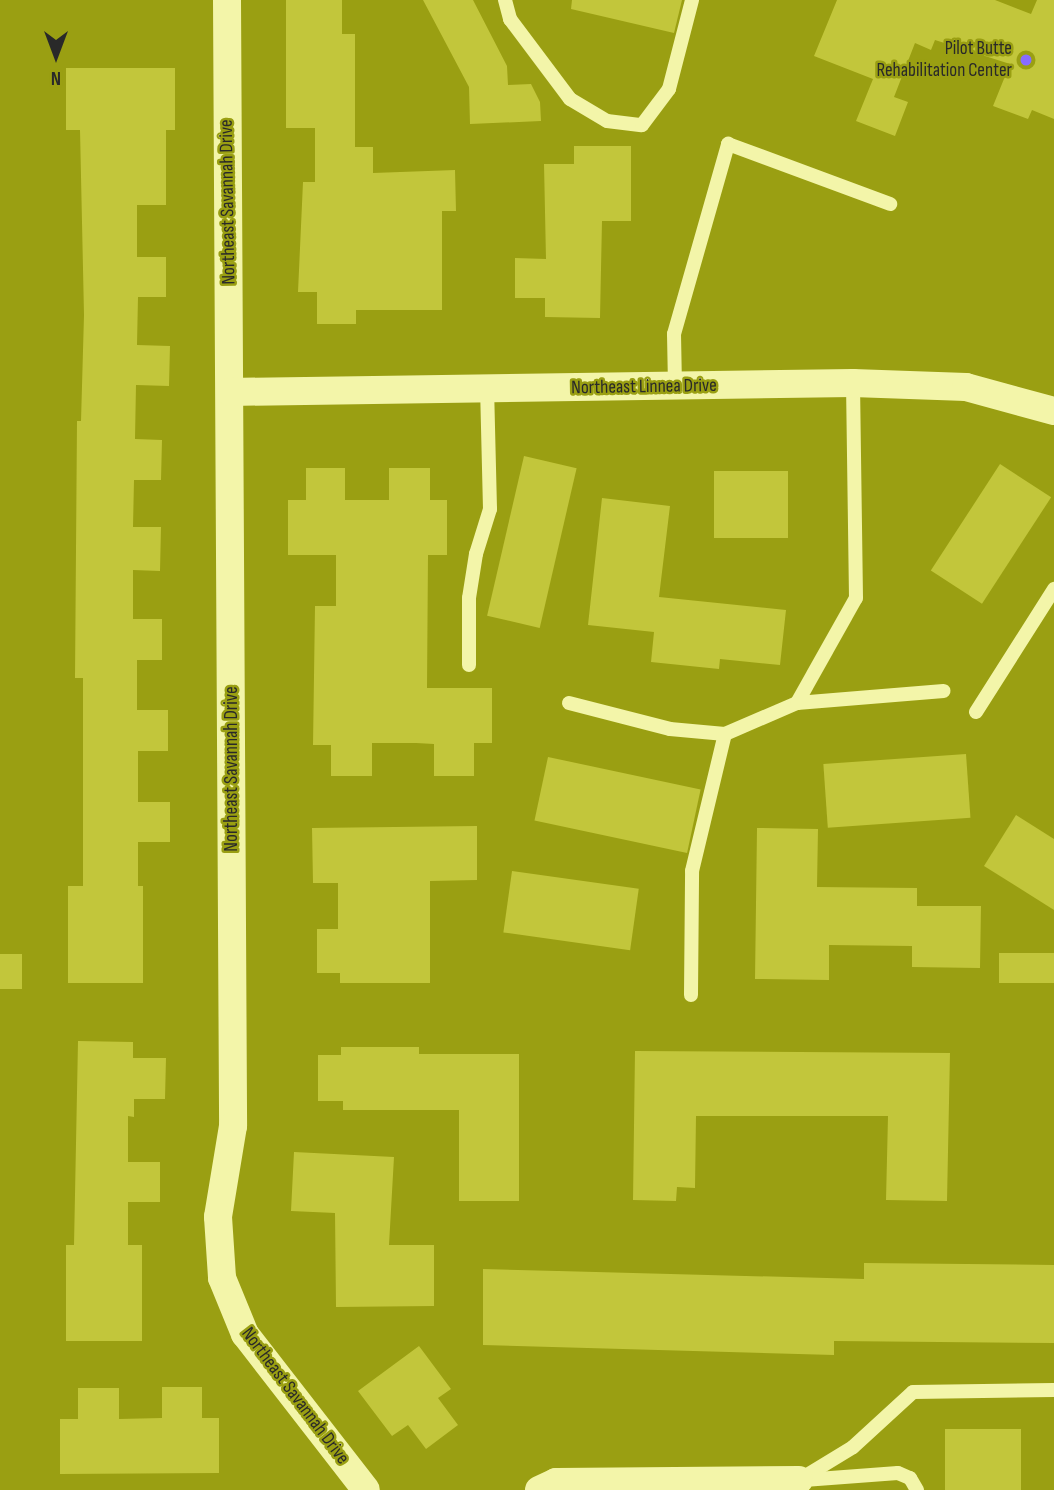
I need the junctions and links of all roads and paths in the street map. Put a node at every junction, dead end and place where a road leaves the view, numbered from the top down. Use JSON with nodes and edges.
{"nodes":[{"id":1,"x":227,"y":0,"type":"edge"},
{"id":2,"x":505,"y":0,"type":"edge"},
{"id":3,"x":692,"y":0,"type":"edge"},
{"id":4,"x":890,"y":204,"type":"dead end"},
{"id":5,"x":853,"y":383,"type":"junction"},
{"id":6,"x":675,"y":386,"type":"junction"},
{"id":7,"x":487,"y":388,"type":"junction"},
{"id":8,"x":230,"y":392,"type":"junction"},
{"id":9,"x":1054,"y":411,"type":"edge"},
{"id":10,"x":1054,"y":589,"type":"edge"},
{"id":11,"x":469,"y":665,"type":"dead end"},
{"id":12,"x":944,"y":691,"type":"dead end"},
{"id":13,"x":569,"y":703,"type":"dead end"},
{"id":14,"x":797,"y":703,"type":"junction"},
{"id":15,"x":976,"y":712,"type":"dead end"},
{"id":16,"x":725,"y":734,"type":"junction"},
{"id":17,"x":691,"y":995,"type":"dead end"},
{"id":18,"x":1054,"y":1390,"type":"edge"},
{"id":19,"x":801,"y":1485,"type":"edge"},
{"id":20,"x":366,"y":1490,"type":"edge"},
{"id":21,"x":539,"y":1490,"type":"edge"},
{"id":22,"x":916,"y":1490,"type":"edge"}],
"edges":[{"from":1,"to":8,"type":"street","name":"Northeast Savannah Drive"},
{"from":2,"to":3,"type":"lane"},
{"from":4,"to":6,"type":"lane"},
{"from":5,"to":6,"type":"street","name":"Northeast Linnea Drive"},
{"from":5,"to":9,"type":"street","name":"Northeast Linnea Drive"},
{"from":5,"to":14,"type":"lane"},
{"from":6,"to":7,"type":"street","name":"Northeast Linnea Drive"},
{"from":7,"to":8,"type":"street","name":"Northeast Linnea Drive"},
{"from":7,"to":11,"type":"lane"},
{"from":8,"to":20,"type":"street","name":"Northeast Savannah Drive"},
{"from":10,"to":15,"type":"lane"},
{"from":12,"to":14,"type":"lane"},
{"from":13,"to":16,"type":"lane"},
{"from":14,"to":16,"type":"lane"},
{"from":16,"to":17,"type":"lane"},
{"from":18,"to":19,"type":"lane"},
{"from":19,"to":21,"type":"street"},
{"from":19,"to":22,"type":"lane"}]}
